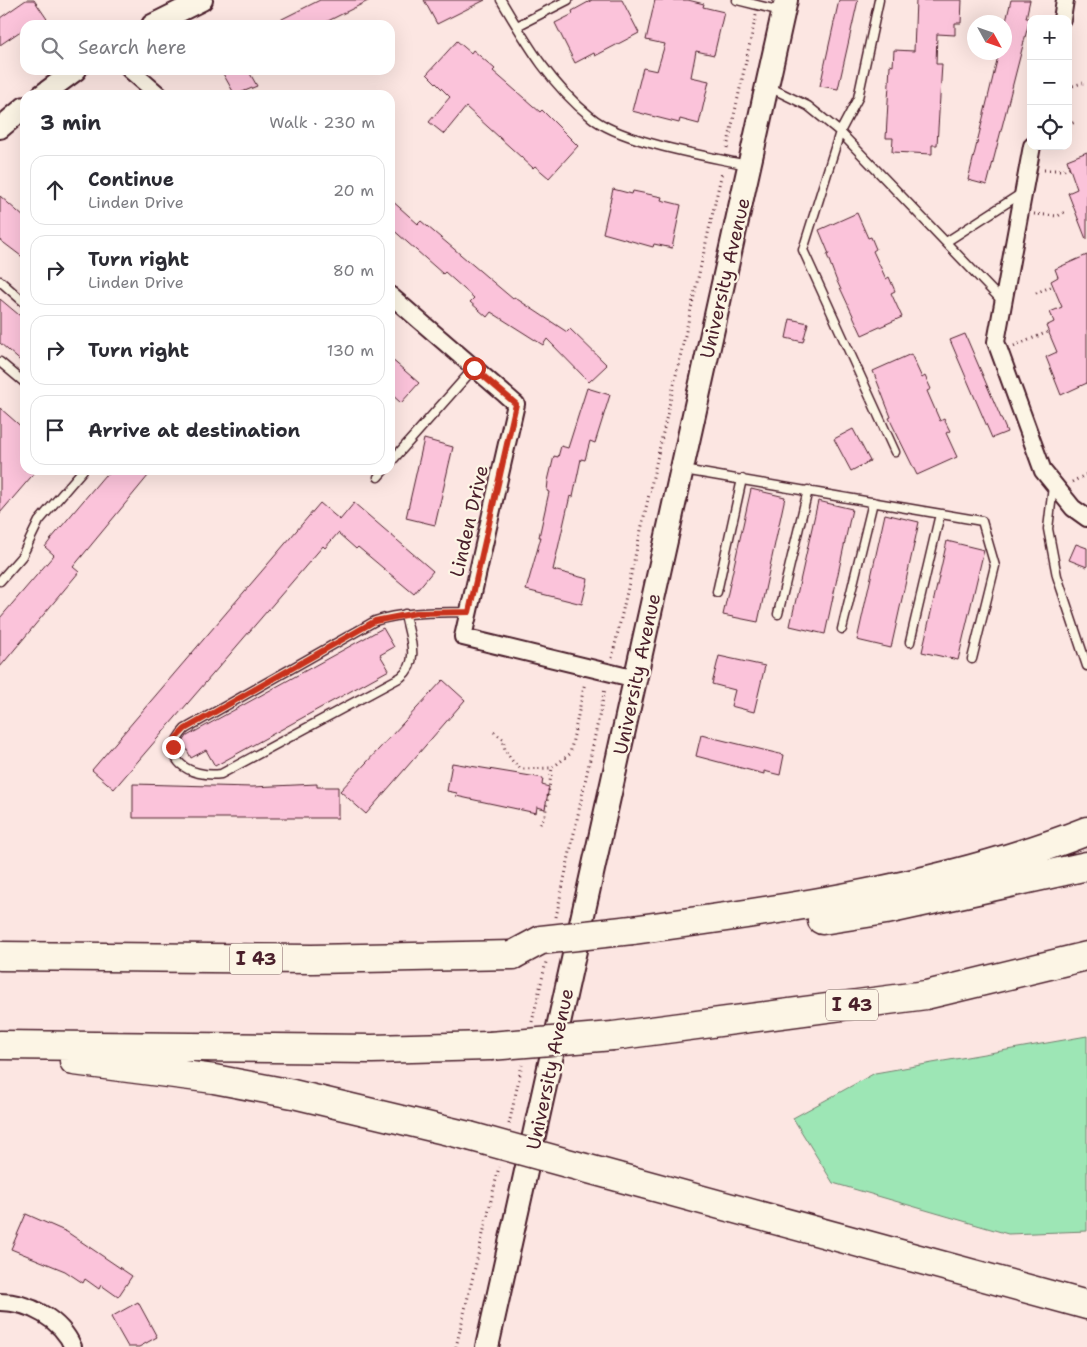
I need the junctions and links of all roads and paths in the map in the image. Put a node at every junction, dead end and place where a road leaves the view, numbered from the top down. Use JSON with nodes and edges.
{"nodes":[{"id":1,"x":202,"y":0,"type":"edge"},
{"id":2,"x":501,"y":0,"type":"edge"},
{"id":3,"x":568,"y":0,"type":"edge"},
{"id":4,"x":737,"y":0,"type":"edge"},
{"id":5,"x":879,"y":0,"type":"edge"},
{"id":6,"x":1064,"y":0,"type":"edge"},
{"id":7,"x":785,"y":6,"type":"edge"},
{"id":8,"x":1062,"y":15,"type":"edge"},
{"id":9,"x":162,"y":20,"type":"edge"},
{"id":10,"x":517,"y":26,"type":"junction"},
{"id":11,"x":69,"y":75,"type":"edge"},
{"id":12,"x":136,"y":75,"type":"edge"},
{"id":13,"x":1083,"y":83,"type":"dead end"},
{"id":14,"x":767,"y":86,"type":"junction"},
{"id":15,"x":1072,"y":86,"type":"edge"},
{"id":16,"x":49,"y":90,"type":"edge"},
{"id":17,"x":153,"y":90,"type":"edge"},
{"id":18,"x":20,"y":111,"type":"edge"},
{"id":19,"x":1075,"y":122,"type":"dead end"},
{"id":20,"x":1072,"y":123,"type":"edge"},
{"id":21,"x":0,"y":128,"type":"edge"},
{"id":22,"x":840,"y":132,"type":"junction"},
{"id":23,"x":1032,"y":150,"type":"edge"},
{"id":24,"x":750,"y":166,"type":"junction"},
{"id":25,"x":1070,"y":168,"type":"dead end"},
{"id":26,"x":1029,"y":170,"type":"junction"},
{"id":27,"x":1025,"y":190,"type":"junction"},
{"id":28,"x":1065,"y":212,"type":"dead end"},
{"id":29,"x":1021,"y":213,"type":"junction"},
{"id":30,"x":946,"y":242,"type":"junction"},
{"id":31,"x":0,"y":281,"type":"edge"},
{"id":32,"x":1053,"y":286,"type":"dead end"},
{"id":33,"x":1036,"y":293,"type":"dead end"},
{"id":34,"x":395,"y":298,"type":"edge"},
{"id":35,"x":20,"y":299,"type":"edge"},
{"id":36,"x":1004,"y":303,"type":"junction"},
{"id":37,"x":1048,"y":332,"type":"dead end"},
{"id":38,"x":1000,"y":352,"type":"junction"},
{"id":39,"x":0,"y":362,"type":"edge"},
{"id":40,"x":474,"y":368,"type":"junction"},
{"id":41,"x":20,"y":379,"type":"edge"},
{"id":42,"x":895,"y":452,"type":"dead end"},
{"id":43,"x":395,"y":458,"type":"edge"},
{"id":44,"x":682,"y":469,"type":"junction"},
{"id":45,"x":79,"y":475,"type":"edge"},
{"id":46,"x":742,"y":479,"type":"junction"},
{"id":47,"x":1053,"y":484,"type":"junction"},
{"id":48,"x":808,"y":490,"type":"junction"},
{"id":49,"x":873,"y":502,"type":"junction"},
{"id":50,"x":940,"y":514,"type":"junction"},
{"id":51,"x":1087,"y":518,"type":"edge"},
{"id":52,"x":0,"y":582,"type":"edge"},
{"id":53,"x":717,"y":592,"type":"dead end"},
{"id":54,"x":469,"y":612,"type":"junction"},
{"id":55,"x":405,"y":614,"type":"junction"},
{"id":56,"x":778,"y":614,"type":"dead end"},
{"id":57,"x":842,"y":628,"type":"dead end"},
{"id":58,"x":910,"y":642,"type":"dead end"},
{"id":59,"x":972,"y":659,"type":"dead end"},
{"id":60,"x":1087,"y":666,"type":"edge"},
{"id":61,"x":587,"y":668,"type":"junction"},
{"id":62,"x":636,"y":679,"type":"junction"},
{"id":63,"x":494,"y":732,"type":"dead end"},
{"id":64,"x":552,"y":768,"type":"junction"},
{"id":65,"x":540,"y":824,"type":"dead end"},
{"id":66,"x":1087,"y":831,"type":"edge"},
{"id":67,"x":1087,"y":866,"type":"edge"},
{"id":68,"x":630,"y":938,"type":"junction"},
{"id":69,"x":0,"y":956,"type":"edge"},
{"id":70,"x":1087,"y":956,"type":"edge"},
{"id":71,"x":10,"y":1045,"type":"edge"},
{"id":72,"x":0,"y":1302,"type":"edge"},
{"id":73,"x":1087,"y":1305,"type":"edge"},
{"id":74,"x":73,"y":1347,"type":"edge"},
{"id":75,"x":487,"y":1347,"type":"edge"}],
"edges":[{"from":1,"to":9,"type":"street"},
{"from":2,"to":10,"type":"lane"},
{"from":3,"to":10,"type":"lane"},
{"from":4,"to":7,"type":"lane"},
{"from":5,"to":22,"type":"lane"},
{"from":6,"to":8,"type":"street"},
{"from":7,"to":14,"type":"main road","name":"University Avenue"},
{"from":10,"to":24,"type":"lane"},
{"from":11,"to":16,"type":"street"},
{"from":12,"to":17,"type":"street"},
{"from":13,"to":15,"type":"path"},
{"from":14,"to":22,"type":"lane"},
{"from":14,"to":24,"type":"main road","name":"University Avenue"},
{"from":18,"to":21,"type":"street"},
{"from":19,"to":20,"type":"path"},
{"from":22,"to":30,"type":"lane"},
{"from":22,"to":42,"type":"lane"},
{"from":23,"to":26,"type":"street"},
{"from":24,"to":44,"type":"main road","name":"University Avenue"},
{"from":25,"to":26,"type":"path"},
{"from":26,"to":27,"type":"street"},
{"from":27,"to":29,"type":"street"},
{"from":27,"to":30,"type":"lane"},
{"from":28,"to":29,"type":"path"},
{"from":29,"to":36,"type":"street"},
{"from":30,"to":36,"type":"lane"},
{"from":31,"to":35,"type":"lane"},
{"from":32,"to":33,"type":"path"},
{"from":34,"to":40,"type":"street","name":"Linden Drive"},
{"from":36,"to":38,"type":"street"},
{"from":37,"to":38,"type":"path"},
{"from":38,"to":47,"type":"street"},
{"from":39,"to":41,"type":"lane"},
{"from":40,"to":43,"type":"lane"},
{"from":40,"to":54,"type":"street","name":"Linden Drive"},
{"from":44,"to":46,"type":"lane"},
{"from":44,"to":62,"type":"main road","name":"University Avenue"},
{"from":45,"to":52,"type":"lane"},
{"from":46,"to":48,"type":"lane"},
{"from":46,"to":53,"type":"lane"},
{"from":47,"to":51,"type":"street"},
{"from":47,"to":60,"type":"lane"},
{"from":48,"to":49,"type":"lane"},
{"from":48,"to":56,"type":"lane"},
{"from":49,"to":50,"type":"lane"},
{"from":49,"to":57,"type":"lane"},
{"from":50,"to":58,"type":"lane"},
{"from":50,"to":59,"type":"lane"},
{"from":54,"to":55,"type":"lane"},
{"from":54,"to":61,"type":"street","name":"Linden Drive"},
{"from":55,"to":55,"type":"lane"},
{"from":61,"to":62,"type":"street","name":"Linden Drive"},
{"from":61,"to":64,"type":"path"},
{"from":62,"to":75,"type":"main road","name":"University Avenue"},
{"from":63,"to":64,"type":"path"},
{"from":64,"to":65,"type":"path"},
{"from":66,"to":68,"type":"highway"},
{"from":67,"to":68,"type":"highway","number":"I 43"},
{"from":68,"to":69,"type":"highway","number":"I 43"},
{"from":70,"to":71,"type":"highway","number":"I 43","bridge":true},
{"from":71,"to":73,"type":"highway","bridge":true},
{"from":72,"to":74,"type":"street"}]}
